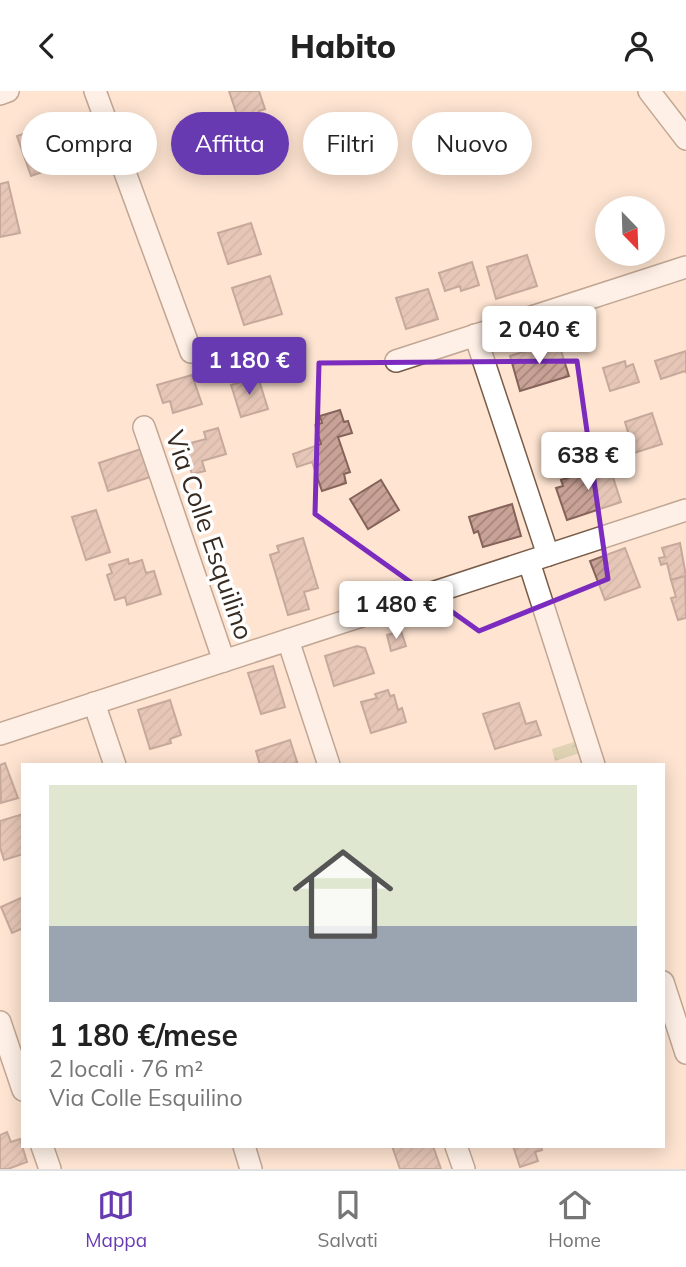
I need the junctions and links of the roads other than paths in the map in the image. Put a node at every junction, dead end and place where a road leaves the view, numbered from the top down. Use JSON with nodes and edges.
{"nodes":[{"id":1,"x":8,"y":91,"type":"edge"},
{"id":2,"x":95,"y":91,"type":"edge"},
{"id":3,"x":649,"y":91,"type":"edge"},
{"id":4,"x":0,"y":94,"type":"edge"},
{"id":5,"x":686,"y":139,"type":"edge"},
{"id":6,"x":686,"y":267,"type":"edge"},
{"id":7,"x":475,"y":335,"type":"junction"},
{"id":8,"x":191,"y":352,"type":"dead end"},
{"id":9,"x":396,"y":361,"type":"dead end"},
{"id":10,"x":144,"y":427,"type":"dead end"},
{"id":11,"x":686,"y":510,"type":"edge"},
{"id":12,"x":538,"y":558,"type":"junction"},
{"id":13,"x":288,"y":640,"type":"junction"},
{"id":14,"x":224,"y":661,"type":"junction"},
{"id":15,"x":94,"y":703,"type":"junction"},
{"id":16,"x":0,"y":734,"type":"edge"},
{"id":17,"x":113,"y":763,"type":"edge"},
{"id":18,"x":328,"y":763,"type":"edge"},
{"id":19,"x":593,"y":763,"type":"edge"},
{"id":20,"x":665,"y":988,"type":"edge"},
{"id":21,"x":0,"y":1022,"type":"edge"},
{"id":22,"x":686,"y":1053,"type":"edge"},
{"id":23,"x":21,"y":1084,"type":"edge"},
{"id":24,"x":43,"y":1148,"type":"edge"},
{"id":25,"x":245,"y":1148,"type":"edge"},
{"id":26,"x":457,"y":1148,"type":"edge"},
{"id":27,"x":50,"y":1169,"type":"edge"},
{"id":28,"x":251,"y":1169,"type":"edge"},
{"id":29,"x":464,"y":1169,"type":"edge"}],
"edges":[{"from":1,"to":4,"type":"street"},
{"from":2,"to":8,"type":"street"},
{"from":3,"to":5,"type":"street"},
{"from":6,"to":7,"type":"street"},
{"from":7,"to":9,"type":"street"},
{"from":7,"to":12,"type":"street"},
{"from":10,"to":14,"type":"street","name":"Via Colle Esquilino"},
{"from":11,"to":12,"type":"street","name":"Via Colle Esquilino"},
{"from":12,"to":13,"type":"street","name":"Via Colle Esquilino"},
{"from":12,"to":19,"type":"street"},
{"from":13,"to":14,"type":"street","name":"Via Colle Esquilino"},
{"from":13,"to":18,"type":"street"},
{"from":14,"to":15,"type":"street","name":"Via Colle Esquilino"},
{"from":15,"to":16,"type":"street","name":"Via Colle Esquilino"},
{"from":15,"to":17,"type":"street"},
{"from":20,"to":22,"type":"street"},
{"from":21,"to":23,"type":"street"},
{"from":24,"to":27,"type":"street"},
{"from":25,"to":28,"type":"street"},
{"from":26,"to":29,"type":"street"}]}
